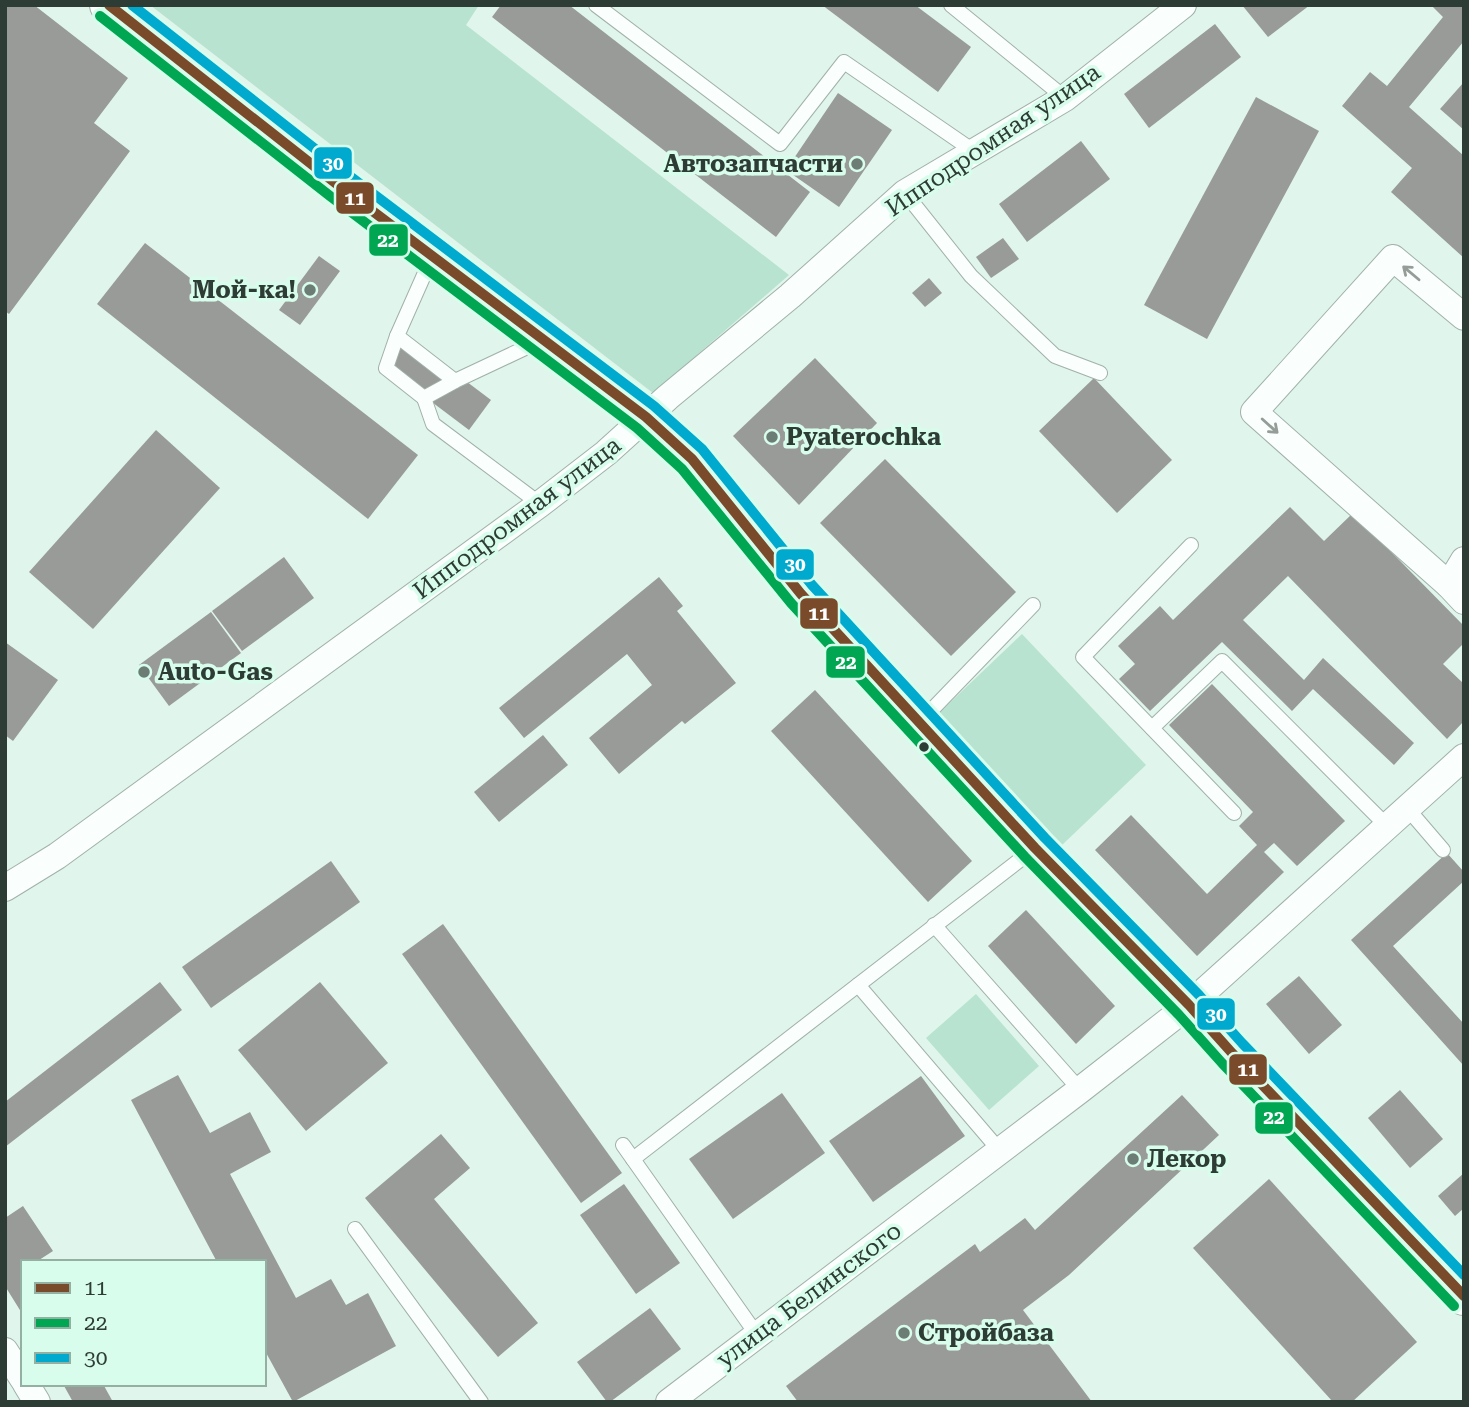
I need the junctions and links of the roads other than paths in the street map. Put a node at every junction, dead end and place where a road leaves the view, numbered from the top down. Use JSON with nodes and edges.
{"nodes":[{"id":1,"x":109,"y":5,"type":"edge"},
{"id":2,"x":596,"y":5,"type":"edge"},
{"id":3,"x":951,"y":5,"type":"edge"},
{"id":4,"x":1183,"y":5,"type":"edge"},
{"id":5,"x":1065,"y":98,"type":"junction"},
{"id":6,"x":975,"y":152,"type":"junction"},
{"id":7,"x":905,"y":193,"type":"junction"},
{"id":8,"x":432,"y":256,"type":"junction"},
{"id":9,"x":1464,"y":317,"type":"edge"},
{"id":10,"x":397,"y":336,"type":"junction"},
{"id":11,"x":542,"y":340,"type":"junction"},
{"id":12,"x":1100,"y":373,"type":"dead end"},
{"id":13,"x":455,"y":381,"type":"junction"},
{"id":14,"x":424,"y":398,"type":"junction"},
{"id":15,"x":646,"y":417,"type":"junction"},
{"id":16,"x":540,"y":504,"type":"junction"},
{"id":17,"x":1191,"y":545,"type":"dead end"},
{"id":18,"x":1464,"y":560,"type":"edge"},
{"id":19,"x":1456,"y":593,"type":"edge"},
{"id":20,"x":1034,"y":605,"type":"dead end"},
{"id":21,"x":920,"y":722,"type":"junction"},
{"id":22,"x":1152,"y":728,"type":"junction"},
{"id":23,"x":1464,"y":757,"type":"edge"},
{"id":24,"x":1407,"y":808,"type":"junction"},
{"id":25,"x":1234,"y":813,"type":"dead end"},
{"id":26,"x":1387,"y":826,"type":"junction"},
{"id":27,"x":1035,"y":848,"type":"junction"},
{"id":28,"x":1443,"y":850,"type":"dead end"},
{"id":29,"x":5,"y":888,"type":"edge"},
{"id":30,"x":934,"y":925,"type":"junction"},
{"id":31,"x":858,"y":985,"type":"junction"},
{"id":32,"x":1189,"y":1005,"type":"junction"},
{"id":33,"x":1080,"y":1090,"type":"junction"},
{"id":34,"x":623,"y":1145,"type":"dead end"},
{"id":35,"x":1000,"y":1151,"type":"junction"},
{"id":36,"x":633,"y":1159,"type":"junction"},
{"id":37,"x":355,"y":1229,"type":"dead end"},
{"id":38,"x":1464,"y":1296,"type":"edge"},
{"id":39,"x":757,"y":1335,"type":"junction"},
{"id":40,"x":5,"y":1351,"type":"edge"},
{"id":41,"x":21,"y":1376,"type":"edge"},
{"id":42,"x":27,"y":1386,"type":"edge"},
{"id":43,"x":37,"y":1402,"type":"edge"},
{"id":44,"x":481,"y":1402,"type":"edge"},
{"id":45,"x":668,"y":1402,"type":"edge"}],
"edges":[{"from":1,"to":8,"type":"main road"},
{"from":2,"to":6,"type":"lane"},
{"from":3,"to":5,"type":"lane"},
{"from":4,"to":5,"type":"street","name":"Ипподромная улица"},
{"from":5,"to":6,"type":"street","name":"Ипподромная улица"},
{"from":6,"to":7,"type":"street","name":"Ипподромная улица"},
{"from":7,"to":12,"type":"lane"},
{"from":7,"to":15,"type":"street","name":"Ипподромная улица"},
{"from":8,"to":10,"type":"lane"},
{"from":8,"to":11,"type":"main road"},
{"from":9,"to":19,"type":"street","one_way":true},
{"from":10,"to":13,"type":"lane"},
{"from":10,"to":14,"type":"lane"},
{"from":11,"to":13,"type":"lane"},
{"from":11,"to":15,"type":"main road"},
{"from":13,"to":14,"type":"lane"},
{"from":14,"to":16,"type":"lane"},
{"from":15,"to":16,"type":"street","name":"Ипподромная улица"},
{"from":15,"to":21,"type":"main road"},
{"from":16,"to":29,"type":"street","name":"Ипподромная улица"},
{"from":17,"to":22,"type":"lane"},
{"from":18,"to":19,"type":"street"},
{"from":20,"to":21,"type":"lane"},
{"from":21,"to":27,"type":"main road"},
{"from":22,"to":25,"type":"lane"},
{"from":22,"to":26,"type":"lane"},
{"from":23,"to":24,"type":"street","name":"улица Белинского"},
{"from":24,"to":26,"type":"street","name":"улица Белинского"},
{"from":24,"to":28,"type":"lane"},
{"from":26,"to":32,"type":"street","name":"улица Белинского"},
{"from":27,"to":30,"type":"lane"},
{"from":27,"to":32,"type":"main road"},
{"from":30,"to":31,"type":"lane"},
{"from":30,"to":33,"type":"lane"},
{"from":31,"to":35,"type":"lane"},
{"from":31,"to":36,"type":"lane"},
{"from":32,"to":33,"type":"street","name":"улица Белинского"},
{"from":32,"to":38,"type":"main road"},
{"from":33,"to":35,"type":"street","name":"улица Белинского"},
{"from":34,"to":36,"type":"lane"},
{"from":35,"to":39,"type":"street","name":"улица Белинского"},
{"from":36,"to":39,"type":"lane"},
{"from":37,"to":44,"type":"lane"},
{"from":39,"to":45,"type":"street","name":"улица Белинского"},
{"from":40,"to":41,"type":"street"},
{"from":42,"to":43,"type":"street"}]}
